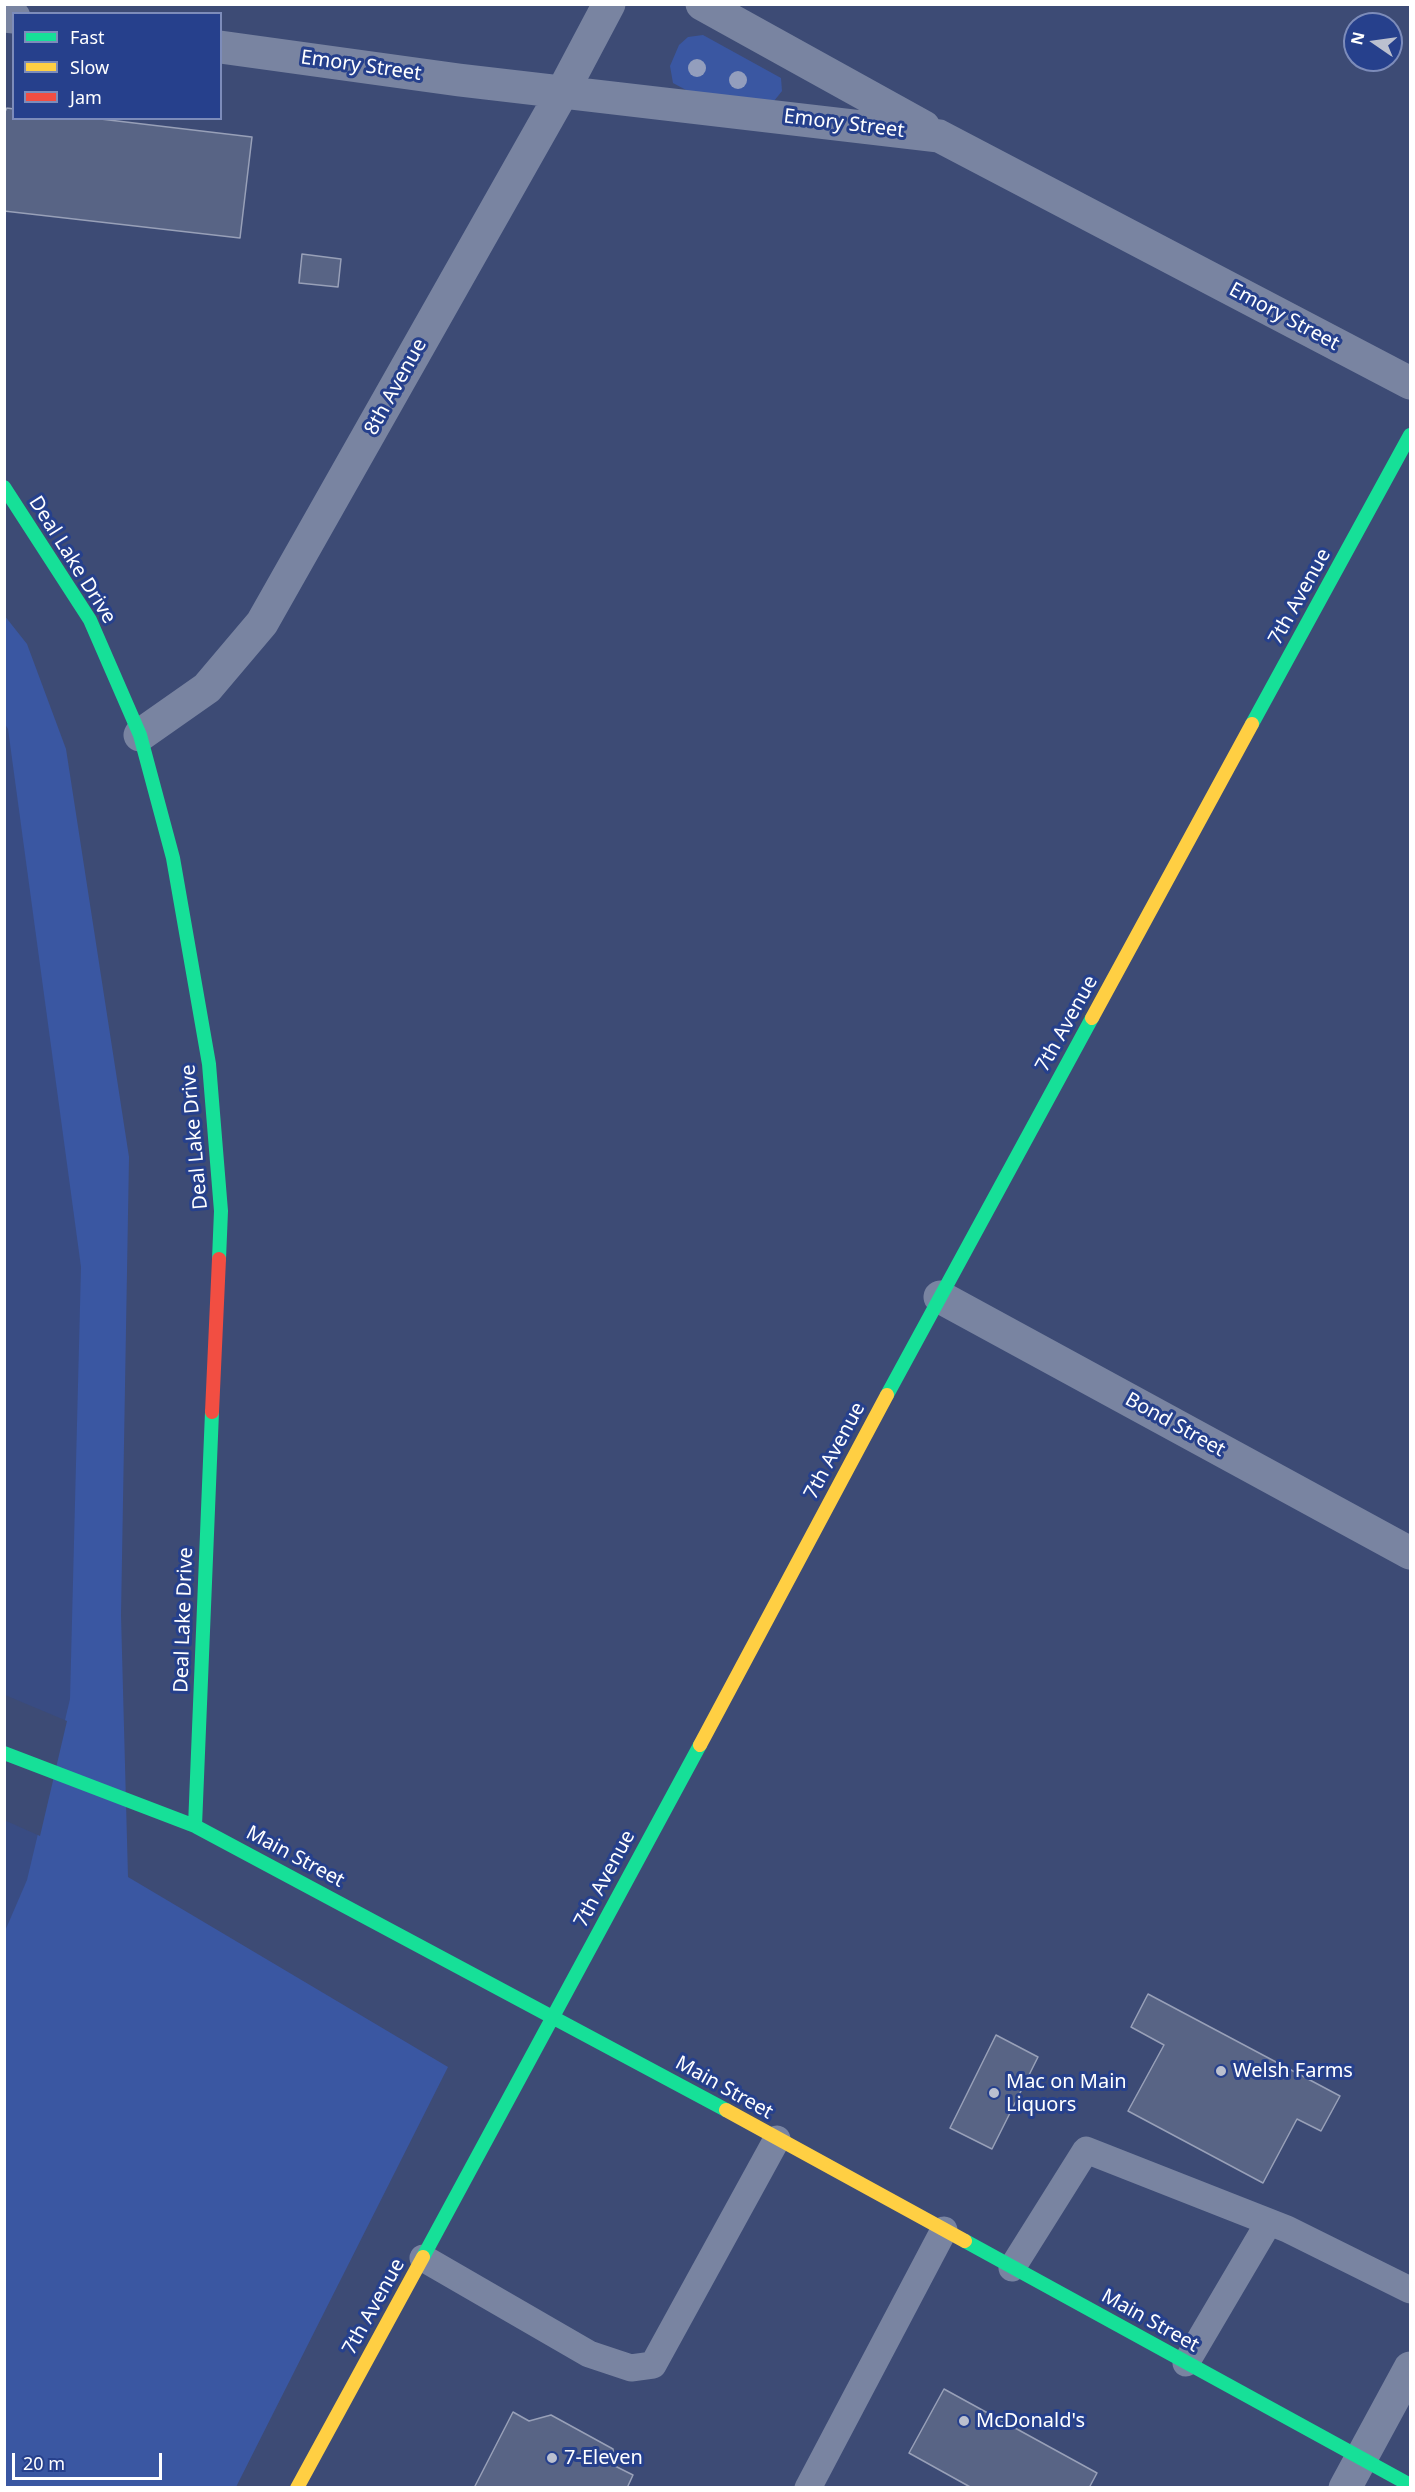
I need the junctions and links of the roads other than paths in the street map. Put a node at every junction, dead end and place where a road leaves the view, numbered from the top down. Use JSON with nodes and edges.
{"nodes":[{"id":1,"x":609,"y":4,"type":"edge"},
{"id":2,"x":702,"y":4,"type":"edge"},
{"id":3,"x":222,"y":47,"type":"edge"},
{"id":4,"x":563,"y":91,"type":"junction"},
{"id":5,"x":939,"y":136,"type":"junction"},
{"id":6,"x":1410,"y":383,"type":"edge"},
{"id":7,"x":1410,"y":435,"type":"edge"},
{"id":8,"x":4,"y":487,"type":"edge"},
{"id":9,"x":140,"y":735,"type":"junction"},
{"id":10,"x":940,"y":1297,"type":"junction"},
{"id":11,"x":1410,"y":1553,"type":"edge"},
{"id":12,"x":4,"y":1753,"type":"edge"},
{"id":13,"x":195,"y":1826,"type":"junction"},
{"id":14,"x":554,"y":2016,"type":"junction"},
{"id":15,"x":777,"y":2139,"type":"junction"},
{"id":16,"x":1269,"y":2222,"type":"junction"},
{"id":17,"x":944,"y":2230,"type":"junction"},
{"id":18,"x":423,"y":2258,"type":"junction"},
{"id":19,"x":1012,"y":2268,"type":"junction"},
{"id":20,"x":1410,"y":2290,"type":"edge"},
{"id":21,"x":1186,"y":2363,"type":"junction"},
{"id":22,"x":1410,"y":2368,"type":"edge"},
{"id":23,"x":1362,"y":2458,"type":"junction"},
{"id":24,"x":1410,"y":2485,"type":"edge"},
{"id":25,"x":297,"y":2487,"type":"edge"},
{"id":26,"x":808,"y":2487,"type":"edge"},
{"id":27,"x":1345,"y":2487,"type":"edge"}],
"edges":[{"from":1,"to":4,"type":"street","name":"8th Avenue"},
{"from":2,"to":5,"type":"street"},
{"from":3,"to":4,"type":"street","name":"Emory Street"},
{"from":4,"to":5,"type":"street","name":"Emory Street"},
{"from":4,"to":9,"type":"street","name":"8th Avenue"},
{"from":5,"to":6,"type":"street","name":"Emory Street"},
{"from":7,"to":10,"type":"main road","name":"7th Avenue"},
{"from":8,"to":9,"type":"main road","name":"Deal Lake Drive"},
{"from":9,"to":13,"type":"main road","name":"Deal Lake Drive"},
{"from":10,"to":11,"type":"street","name":"Bond Street"},
{"from":10,"to":14,"type":"main road","name":"7th Avenue"},
{"from":12,"to":13,"type":"main road","name":"Main Street"},
{"from":13,"to":14,"type":"main road","name":"Main Street"},
{"from":14,"to":15,"type":"main road","name":"Main Street"},
{"from":14,"to":18,"type":"main road","name":"7th Avenue"},
{"from":15,"to":17,"type":"main road","name":"Main Street"},
{"from":15,"to":18,"type":"lane"},
{"from":16,"to":19,"type":"lane"},
{"from":16,"to":20,"type":"lane"},
{"from":16,"to":21,"type":"lane"},
{"from":17,"to":19,"type":"main road","name":"Main Street"},
{"from":17,"to":26,"type":"lane"},
{"from":18,"to":25,"type":"main road","name":"7th Avenue"},
{"from":19,"to":21,"type":"main road","name":"Main Street"},
{"from":21,"to":23,"type":"main road","name":"Main Street"},
{"from":22,"to":23,"type":"street"},
{"from":23,"to":24,"type":"main road","name":"Main Street"},
{"from":23,"to":27,"type":"street"}]}
